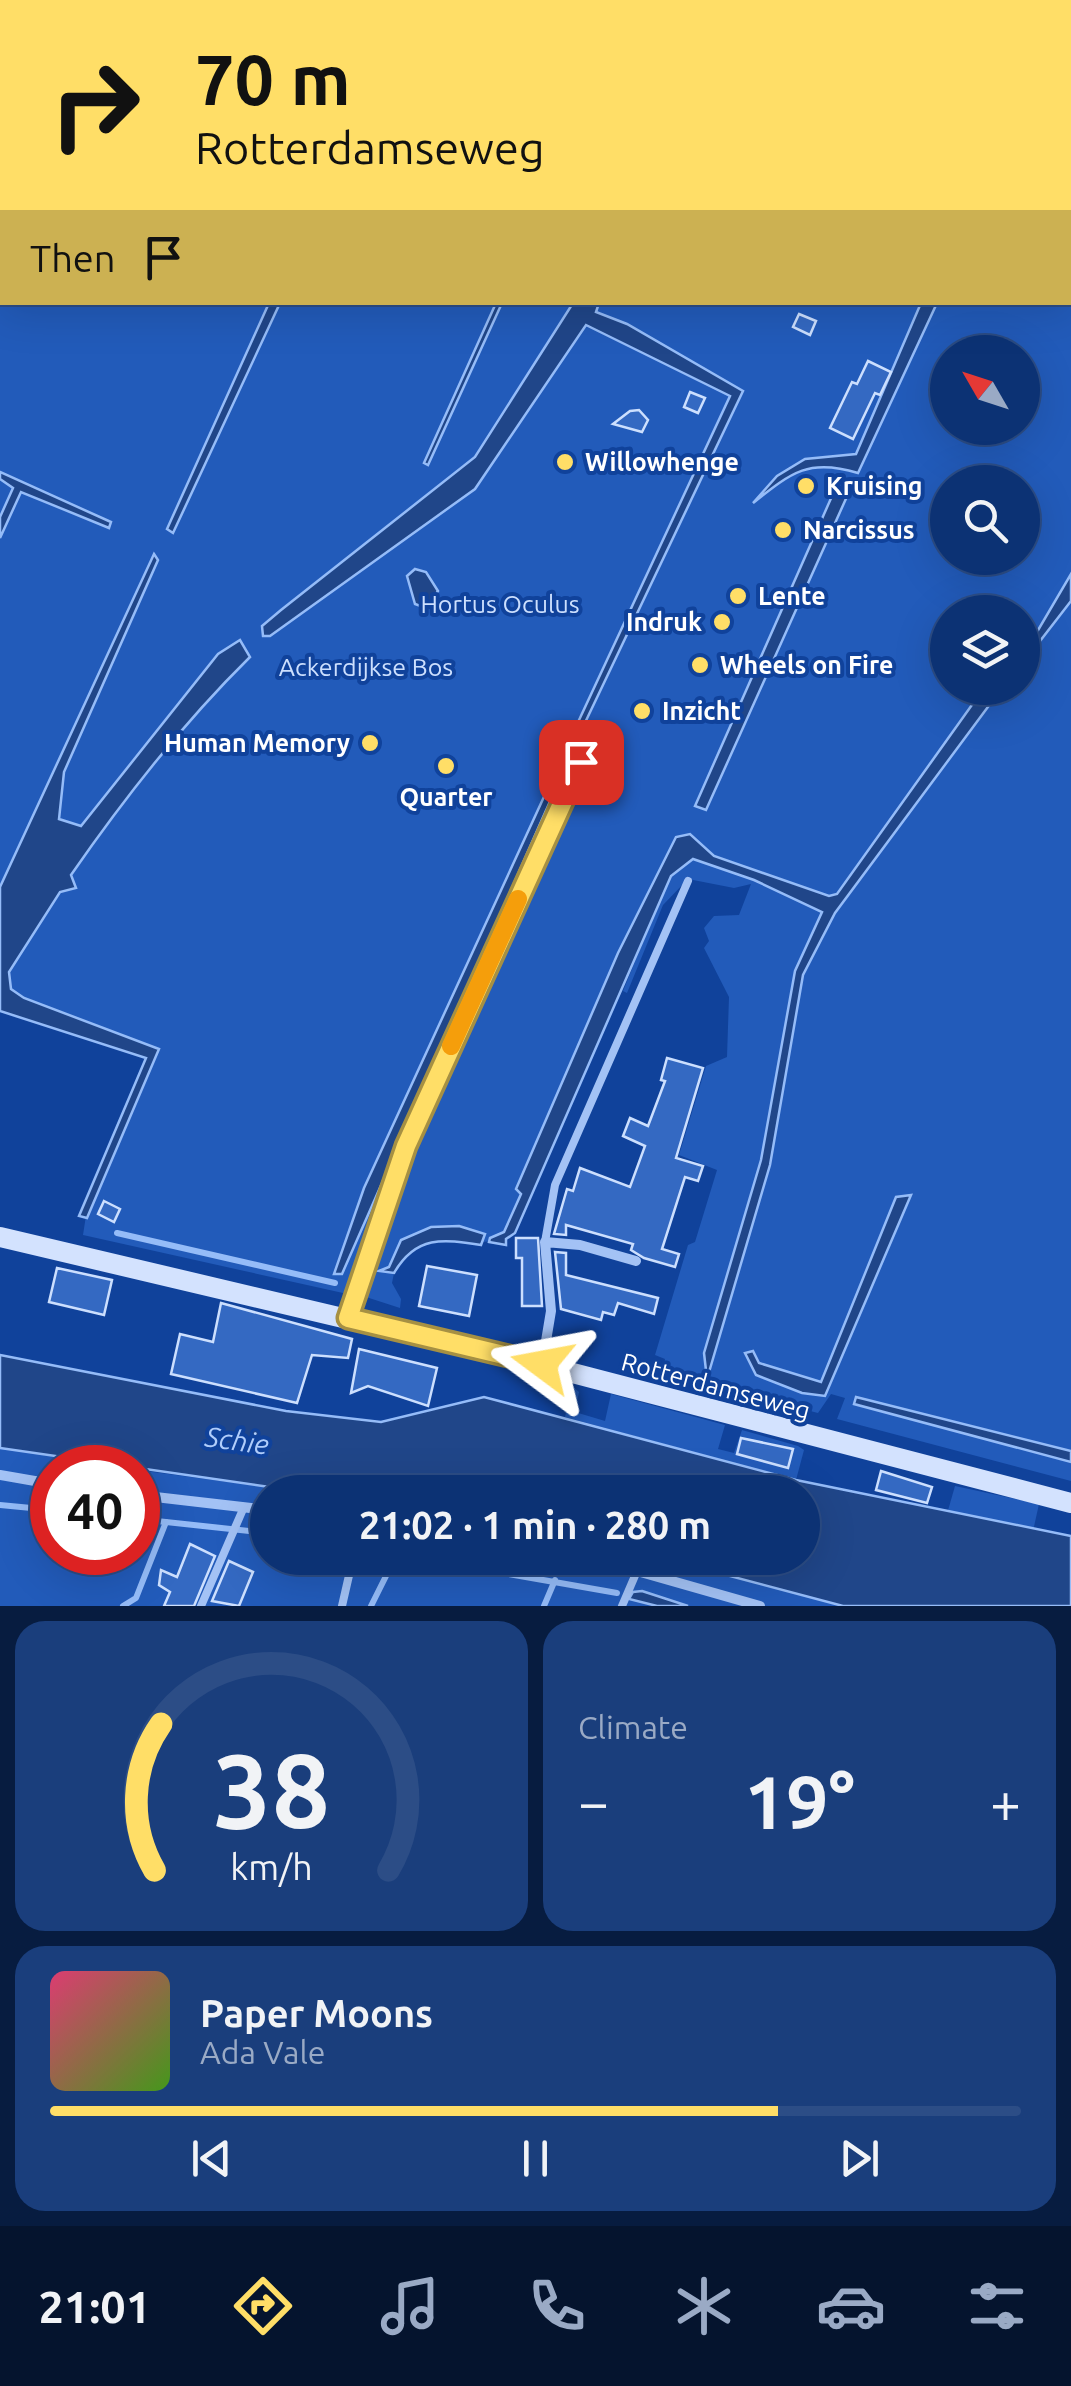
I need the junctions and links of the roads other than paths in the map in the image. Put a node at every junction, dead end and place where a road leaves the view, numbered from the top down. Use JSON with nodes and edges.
{"nodes":[{"id":1,"x":581,"y":762,"type":"dead end"},
{"id":2,"x":688,"y":881,"type":"dead end"},
{"id":3,"x":0,"y":1237,"type":"edge"},
{"id":4,"x":545,"y":1242,"type":"junction"},
{"id":5,"x":636,"y":1261,"type":"dead end"},
{"id":6,"x":348,"y":1318,"type":"junction"},
{"id":7,"x":542,"y":1364,"type":"junction"},
{"id":8,"x":0,"y":1475,"type":"edge"},
{"id":9,"x":30,"y":1480,"type":"edge"},
{"id":10,"x":160,"y":1499,"type":"edge"},
{"id":11,"x":1071,"y":1503,"type":"edge"},
{"id":12,"x":250,"y":1511,"type":"edge"},
{"id":13,"x":242,"y":1512,"type":"junction"},
{"id":14,"x":349,"y":1575,"type":"edge"},
{"id":15,"x":636,"y":1575,"type":"edge"},
{"id":16,"x":652,"y":1575,"type":"edge"},
{"id":17,"x":755,"y":1605,"type":"edge"},
{"id":18,"x":200,"y":1606,"type":"edge"},
{"id":19,"x":342,"y":1606,"type":"edge"},
{"id":20,"x":622,"y":1606,"type":"edge"}],
"edges":[{"from":1,"to":6,"type":"street"},
{"from":2,"to":4,"type":"lane"},
{"from":3,"to":6,"type":"street","name":"Rotterdamseweg"},
{"from":4,"to":5,"type":"street"},
{"from":4,"to":7,"type":"street"},
{"from":6,"to":7,"type":"street","name":"Rotterdamseweg"},
{"from":7,"to":11,"type":"street","name":"Rotterdamseweg"},
{"from":8,"to":9,"type":"street"},
{"from":10,"to":13,"type":"street"},
{"from":12,"to":13,"type":"street"},
{"from":13,"to":18,"type":"lane"},
{"from":14,"to":19,"type":"lane"},
{"from":15,"to":20,"type":"lane"},
{"from":16,"to":17,"type":"street"}]}
